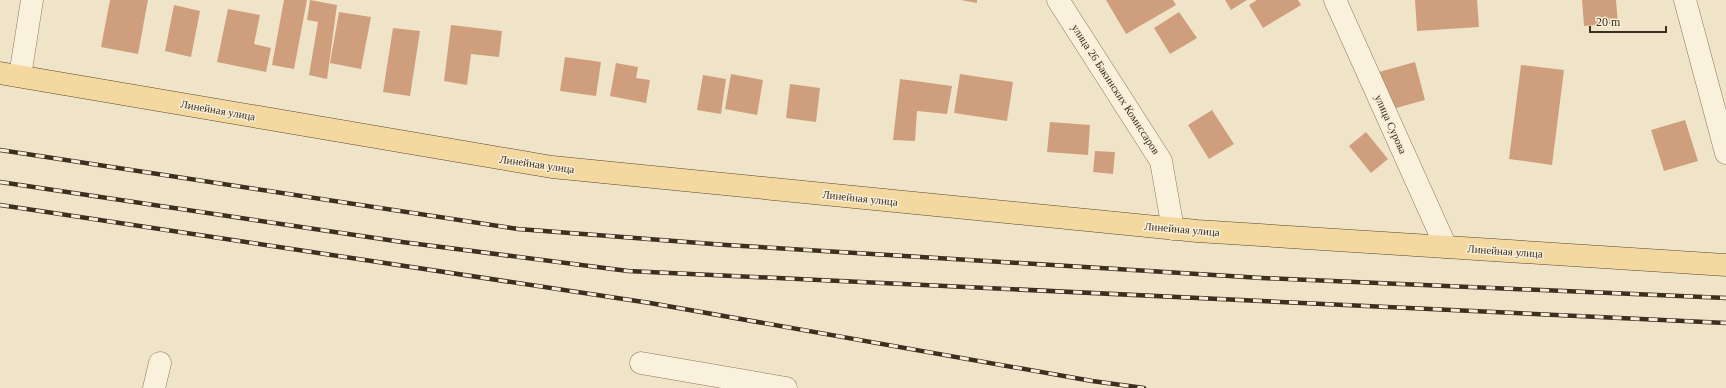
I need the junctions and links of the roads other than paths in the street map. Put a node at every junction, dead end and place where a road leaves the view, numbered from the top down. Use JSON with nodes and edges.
{"nodes":[{"id":1,"x":32,"y":0,"type":"edge"},
{"id":2,"x":1058,"y":0,"type":"edge"},
{"id":3,"x":1336,"y":0,"type":"edge"},
{"id":4,"x":1685,"y":0,"type":"edge"},
{"id":5,"x":10,"y":75,"type":"edge"},
{"id":6,"x":1726,"y":153,"type":"edge"},
{"id":7,"x":1173,"y":229,"type":"junction"},
{"id":8,"x":1446,"y":247,"type":"junction"},
{"id":9,"x":1726,"y":265,"type":"edge"},
{"id":10,"x":160,"y":363,"type":"dead end"},
{"id":11,"x":641,"y":364,"type":"dead end"},
{"id":12,"x":154,"y":388,"type":"edge"},
{"id":13,"x":786,"y":388,"type":"edge"}],
"edges":[{"from":1,"to":5,"type":"street"},
{"from":2,"to":7,"type":"street","name":"улица 26 Бакинских Комиссаров"},
{"from":3,"to":8,"type":"street","name":"улица Сурова"},
{"from":4,"to":6,"type":"street"},
{"from":5,"to":7,"type":"main road","name":"Линейная улица"},
{"from":7,"to":8,"type":"main road","name":"Линейная улица"},
{"from":8,"to":9,"type":"main road","name":"Линейная улица"},
{"from":10,"to":12,"type":"street"},
{"from":11,"to":13,"type":"street"}]}
